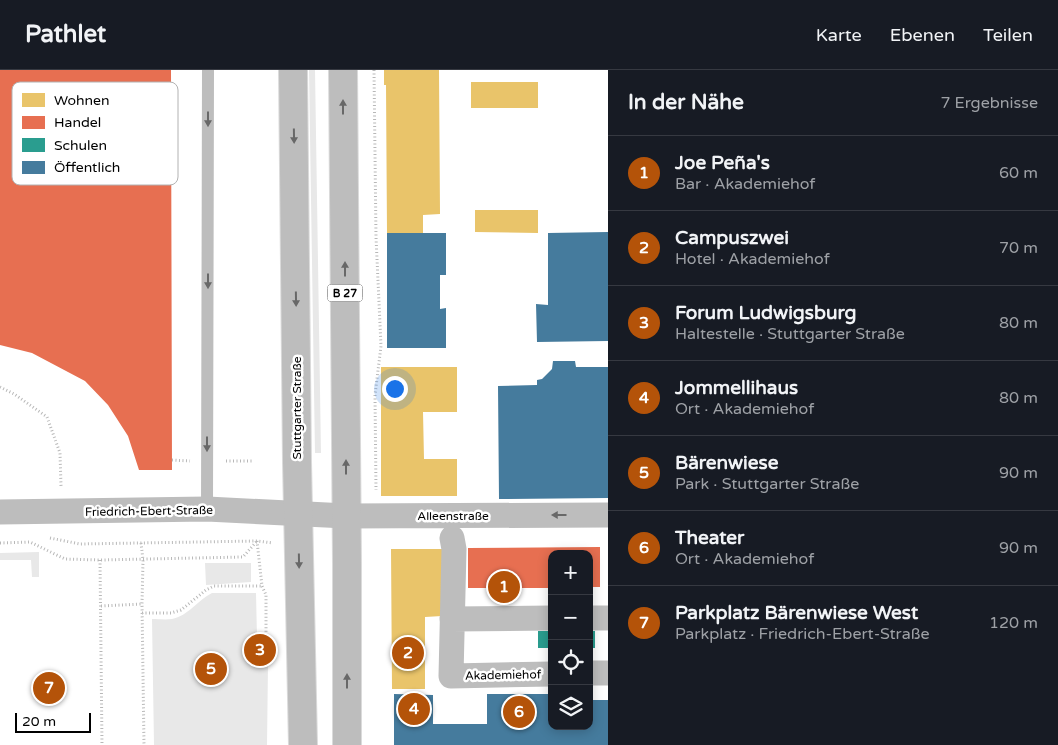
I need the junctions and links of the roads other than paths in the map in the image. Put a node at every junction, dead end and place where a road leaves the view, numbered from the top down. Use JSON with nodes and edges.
{"nodes":[{"id":1,"x":208,"y":70,"type":"edge"},
{"id":2,"x":293,"y":70,"type":"edge"},
{"id":3,"x":343,"y":70,"type":"edge"},
{"id":4,"x":207,"y":510,"type":"junction"},
{"id":5,"x":0,"y":512,"type":"edge"},
{"id":6,"x":298,"y":512,"type":"junction"},
{"id":7,"x":608,"y":515,"type":"edge"},
{"id":8,"x":346,"y":516,"type":"junction"},
{"id":9,"x":452,"y":538,"type":"dead end"},
{"id":10,"x":548,"y":618,"type":"edge"},
{"id":11,"x":593,"y":618,"type":"edge"},
{"id":12,"x":608,"y":618,"type":"edge"},
{"id":13,"x":452,"y":619,"type":"junction"},
{"id":14,"x":608,"y":672,"type":"edge"},
{"id":15,"x":593,"y":673,"type":"edge"},
{"id":16,"x":548,"y":674,"type":"edge"},
{"id":17,"x":303,"y":745,"type":"edge"},
{"id":18,"x":347,"y":745,"type":"edge"}],
"edges":[{"from":1,"to":4,"type":"lane","one_way":true},
{"from":2,"to":6,"type":"main road","name":"Stuttgarter Straße","one_way":true},
{"from":8,"to":3,"type":"main road","number":"B 27","one_way":true},
{"from":4,"to":5,"type":"street","name":"Friedrich-Ebert-Straße"},
{"from":4,"to":6,"type":"street","name":"Friedrich-Ebert-Straße"},
{"from":6,"to":8,"type":"street","name":"Alleenstraße"},
{"from":6,"to":17,"type":"main road","name":"Stuttgarter Straße","one_way":true},
{"from":7,"to":8,"type":"street","name":"Alleenstraße","one_way":true},
{"from":18,"to":8,"type":"main road","number":"B 27","one_way":true},
{"from":9,"to":13,"type":"street","name":"Akademiehof"},
{"from":10,"to":13,"type":"street"},
{"from":11,"to":12,"type":"street"},
{"from":13,"to":16,"type":"street","name":"Akademiehof"},
{"from":14,"to":15,"type":"street"}]}
